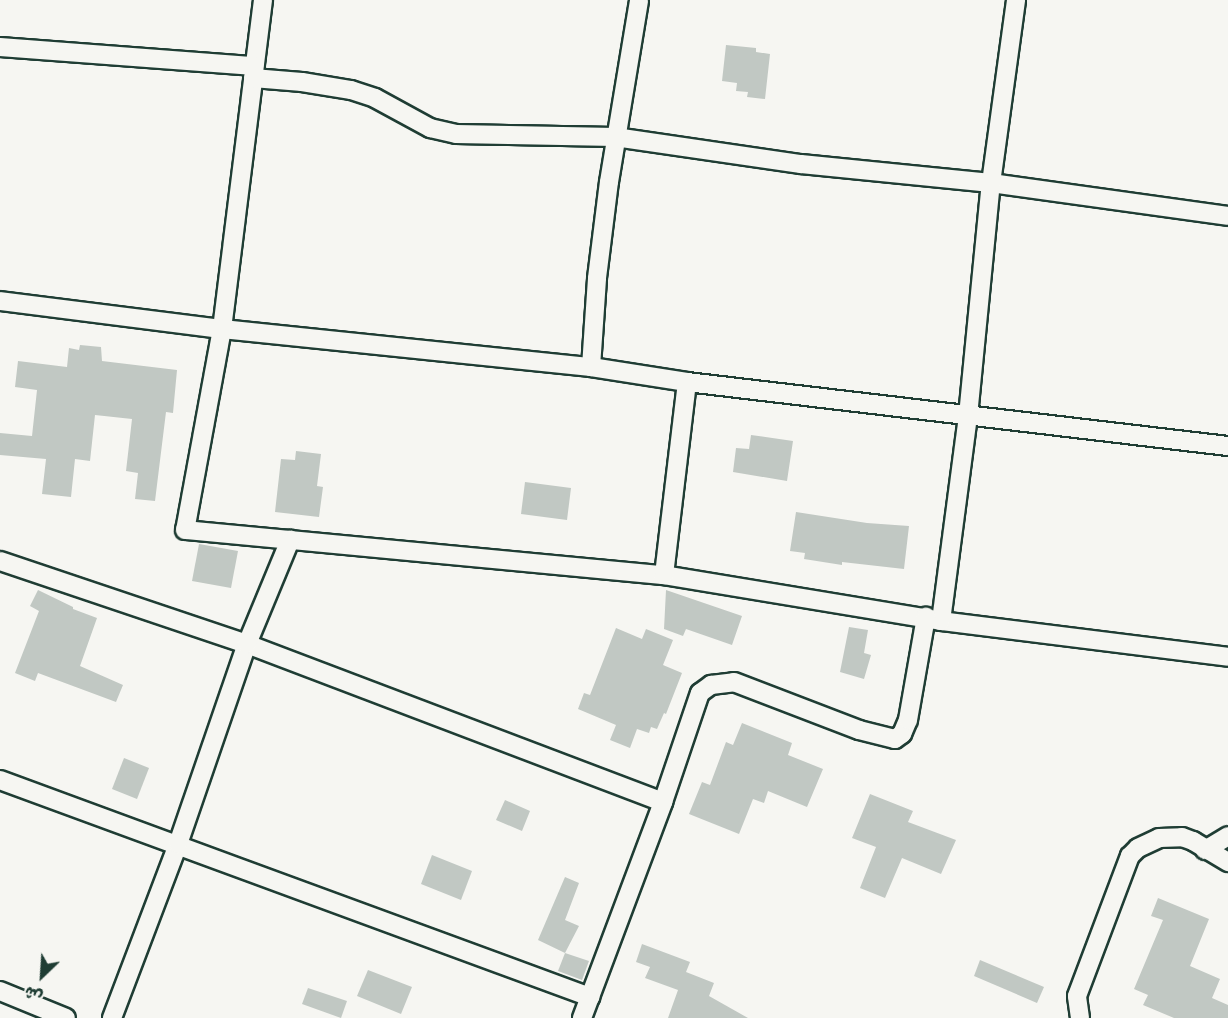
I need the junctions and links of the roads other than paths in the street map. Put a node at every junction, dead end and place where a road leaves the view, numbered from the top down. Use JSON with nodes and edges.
{"nodes":[{"id":1,"x":263,"y":0,"type":"edge"},
{"id":2,"x":639,"y":0,"type":"edge"},
{"id":3,"x":1016,"y":0,"type":"edge"},
{"id":4,"x":0,"y":47,"type":"edge"},
{"id":5,"x":254,"y":72,"type":"junction"},
{"id":6,"x":615,"y":137,"type":"junction"},
{"id":7,"x":991,"y":183,"type":"junction"},
{"id":8,"x":1228,"y":216,"type":"edge"},
{"id":9,"x":0,"y":301,"type":"edge"},
{"id":10,"x":222,"y":329,"type":"junction"},
{"id":11,"x":591,"y":367,"type":"junction"},
{"id":12,"x":687,"y":382,"type":"junction"},
{"id":13,"x":968,"y":416,"type":"junction"},
{"id":14,"x":1228,"y":446,"type":"edge"},
{"id":15,"x":290,"y":540,"type":"junction"},
{"id":16,"x":0,"y":561,"type":"edge"},
{"id":17,"x":664,"y":575,"type":"junction"},
{"id":18,"x":933,"y":619,"type":"junction"},
{"id":19,"x":247,"y":644,"type":"junction"},
{"id":20,"x":1228,"y":657,"type":"edge"},
{"id":21,"x":0,"y":780,"type":"edge"},
{"id":22,"x":663,"y":802,"type":"junction"},
{"id":23,"x":1228,"y":836,"type":"edge"},
{"id":24,"x":178,"y":844,"type":"junction"},
{"id":25,"x":1205,"y":849,"type":"junction"},
{"id":26,"x":1228,"y":862,"type":"edge"},
{"id":27,"x":0,"y":991,"type":"edge"},
{"id":28,"x":590,"y":998,"type":"junction"},
{"id":29,"x":66,"y":1018,"type":"edge"},
{"id":30,"x":112,"y":1018,"type":"edge"},
{"id":31,"x":582,"y":1018,"type":"edge"},
{"id":32,"x":1080,"y":1018,"type":"edge"}],
"edges":[{"from":1,"to":5,"type":"street"},
{"from":2,"to":6,"type":"street"},
{"from":3,"to":7,"type":"street"},
{"from":4,"to":5,"type":"street"},
{"from":5,"to":6,"type":"street"},
{"from":5,"to":10,"type":"street"},
{"from":6,"to":7,"type":"street"},
{"from":6,"to":11,"type":"street"},
{"from":7,"to":8,"type":"street"},
{"from":7,"to":13,"type":"street"},
{"from":9,"to":10,"type":"street"},
{"from":10,"to":11,"type":"street"},
{"from":10,"to":15,"type":"street"},
{"from":11,"to":12,"type":"street"},
{"from":12,"to":13,"type":"street"},
{"from":12,"to":17,"type":"street"},
{"from":13,"to":14,"type":"street"},
{"from":13,"to":18,"type":"street"},
{"from":15,"to":17,"type":"street"},
{"from":15,"to":19,"type":"street"},
{"from":16,"to":19,"type":"street"},
{"from":17,"to":18,"type":"street"},
{"from":18,"to":20,"type":"street"},
{"from":18,"to":22,"type":"street"},
{"from":19,"to":22,"type":"street"},
{"from":19,"to":24,"type":"street"},
{"from":21,"to":24,"type":"street"},
{"from":22,"to":28,"type":"street"},
{"from":23,"to":25,"type":"street"},
{"from":24,"to":28,"type":"street"},
{"from":24,"to":30,"type":"street"},
{"from":25,"to":26,"type":"street"},
{"from":25,"to":32,"type":"street"},
{"from":27,"to":29,"type":"street"},
{"from":28,"to":31,"type":"street"}]}
